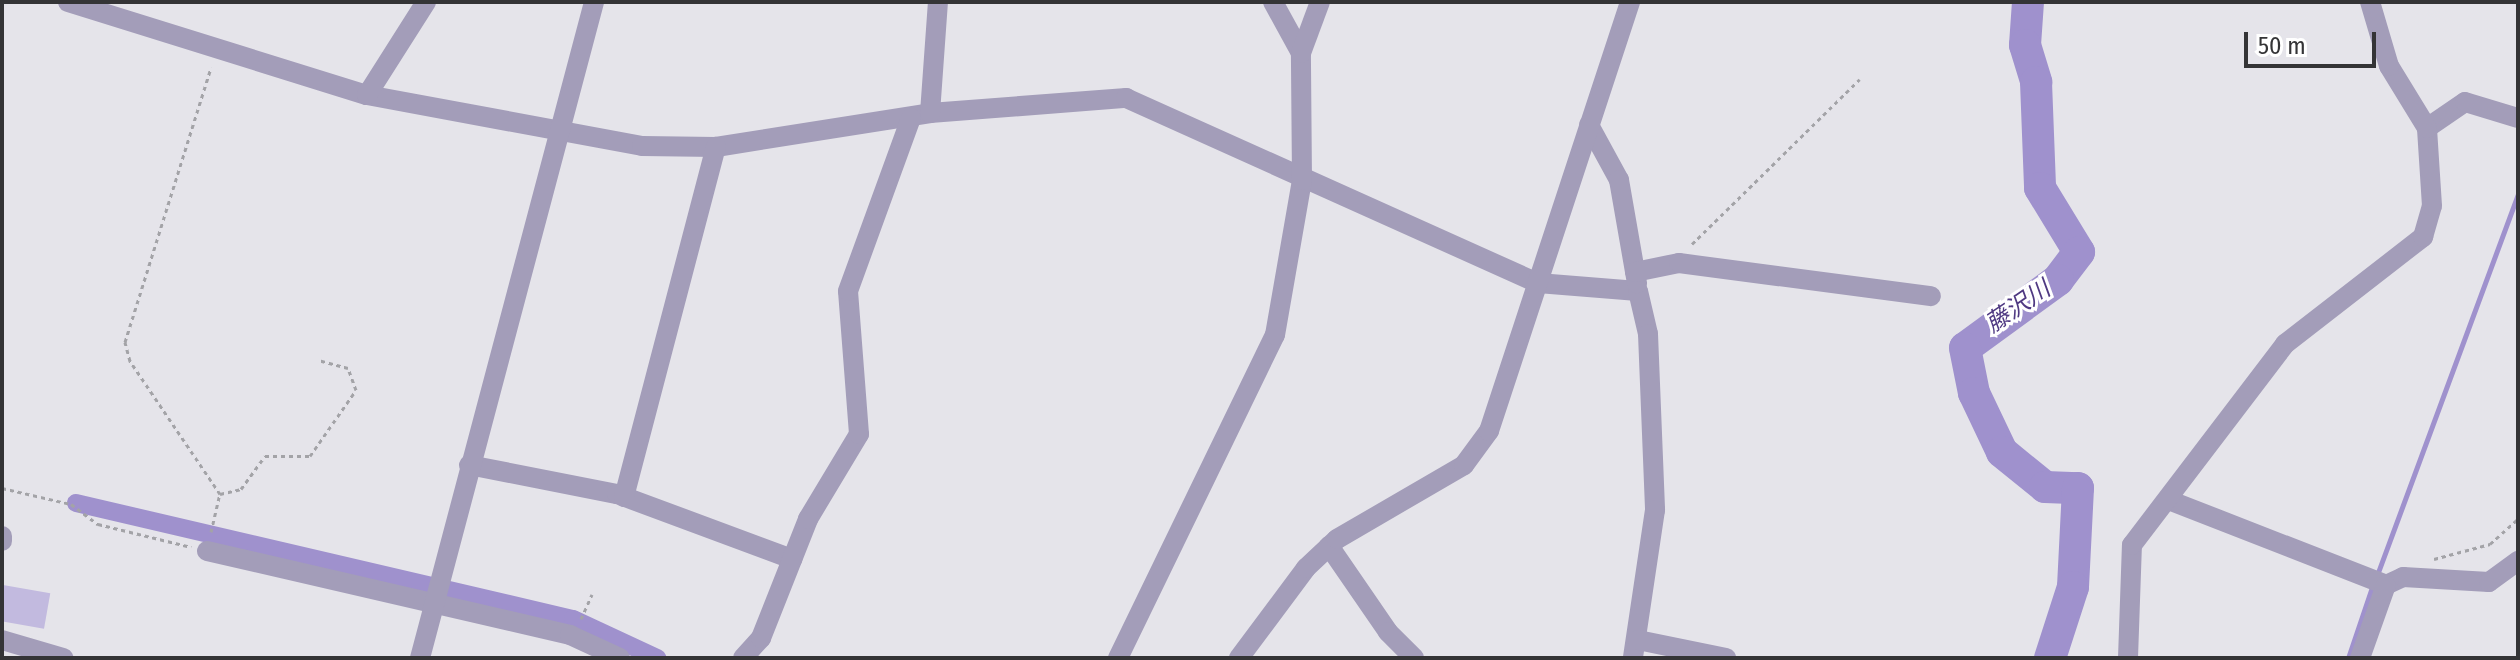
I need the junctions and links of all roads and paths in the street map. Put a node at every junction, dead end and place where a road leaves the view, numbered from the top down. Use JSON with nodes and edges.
{"nodes":[{"id":1,"x":68,"y":2,"type":"edge"},
{"id":2,"x":426,"y":2,"type":"edge"},
{"id":3,"x":594,"y":2,"type":"edge"},
{"id":4,"x":938,"y":2,"type":"edge"},
{"id":5,"x":1273,"y":2,"type":"edge"},
{"id":6,"x":1320,"y":2,"type":"edge"},
{"id":7,"x":1630,"y":2,"type":"edge"},
{"id":8,"x":2370,"y":2,"type":"edge"},
{"id":9,"x":216,"y":52,"type":"junction"},
{"id":10,"x":1301,"y":53,"type":"junction"},
{"id":11,"x":1860,"y":79,"type":"dead end"},
{"id":12,"x":367,"y":95,"type":"junction"},
{"id":13,"x":921,"y":116,"type":"junction"},
{"id":14,"x":2518,"y":118,"type":"edge"},
{"id":15,"x":1589,"y":125,"type":"junction"},
{"id":16,"x":2427,"y":128,"type":"junction"},
{"id":17,"x":559,"y":131,"type":"junction"},
{"id":18,"x":716,"y":147,"type":"junction"},
{"id":19,"x":1302,"y":180,"type":"junction"},
{"id":20,"x":1685,"y":248,"type":"dead end"},
{"id":21,"x":1636,"y":281,"type":"junction"},
{"id":22,"x":1538,"y":283,"type":"junction"},
{"id":23,"x":1931,"y":296,"type":"dead end"},
{"id":24,"x":319,"y":360,"type":"dead end"},
{"id":25,"x":469,"y":465,"type":"junction"},
{"id":26,"x":2,"y":488,"type":"edge"},
{"id":27,"x":220,"y":494,"type":"junction"},
{"id":28,"x":624,"y":497,"type":"junction"},
{"id":29,"x":2171,"y":501,"type":"junction"},
{"id":30,"x":2518,"y":519,"type":"edge"},
{"id":31,"x":213,"y":523,"type":"dead end"},
{"id":32,"x":1329,"y":546,"type":"junction"},
{"id":33,"x":207,"y":551,"type":"joint"},
{"id":34,"x":792,"y":559,"type":"junction"},
{"id":35,"x":2430,"y":560,"type":"dead end"},
{"id":36,"x":2518,"y":561,"type":"edge"},
{"id":37,"x":2386,"y":585,"type":"junction"},
{"id":38,"x":592,"y":594,"type":"dead end"},
{"id":39,"x":431,"y":600,"type":"junction"},
{"id":40,"x":584,"y":610,"type":"dead end"},
{"id":41,"x":2,"y":640,"type":"edge"},
{"id":42,"x":1636,"y":649,"type":"edge"},
{"id":43,"x":63,"y":658,"type":"edge"},
{"id":44,"x":420,"y":658,"type":"edge"},
{"id":45,"x":620,"y":658,"type":"edge"},
{"id":46,"x":743,"y":658,"type":"edge"},
{"id":47,"x":1118,"y":658,"type":"edge"},
{"id":48,"x":1239,"y":658,"type":"edge"},
{"id":49,"x":1414,"y":658,"type":"edge"},
{"id":50,"x":1721,"y":658,"type":"edge"},
{"id":51,"x":2128,"y":658,"type":"edge"},
{"id":52,"x":2360,"y":658,"type":"edge"}],
"edges":[{"from":1,"to":9,"type":"street"},
{"from":2,"to":12,"type":"street"},
{"from":3,"to":17,"type":"street"},
{"from":4,"to":13,"type":"street"},
{"from":5,"to":10,"type":"street"},
{"from":6,"to":10,"type":"street"},
{"from":7,"to":15,"type":"street"},
{"from":8,"to":16,"type":"street"},
{"from":9,"to":12,"type":"street"},
{"from":9,"to":27,"type":"path"},
{"from":10,"to":19,"type":"street"},
{"from":11,"to":20,"type":"path"},
{"from":12,"to":17,"type":"street"},
{"from":13,"to":18,"type":"street"},
{"from":13,"to":19,"type":"street"},
{"from":13,"to":34,"type":"street"},
{"from":14,"to":16,"type":"street"},
{"from":15,"to":21,"type":"street"},
{"from":15,"to":22,"type":"street"},
{"from":16,"to":29,"type":"street"},
{"from":17,"to":18,"type":"street"},
{"from":17,"to":25,"type":"street"},
{"from":18,"to":28,"type":"street"},
{"from":19,"to":22,"type":"street"},
{"from":19,"to":47,"type":"street"},
{"from":21,"to":22,"type":"street"},
{"from":21,"to":23,"type":"street"},
{"from":21,"to":42,"type":"street"},
{"from":22,"to":32,"type":"street"},
{"from":24,"to":27,"type":"path"},
{"from":25,"to":28,"type":"street"},
{"from":25,"to":39,"type":"street"},
{"from":26,"to":33,"type":"path"},
{"from":27,"to":31,"type":"path"},
{"from":28,"to":34,"type":"street"},
{"from":29,"to":37,"type":"street"},
{"from":29,"to":51,"type":"street"},
{"from":30,"to":35,"type":"path"},
{"from":32,"to":48,"type":"street"},
{"from":32,"to":49,"type":"street"},
{"from":33,"to":39,"type":"street"},
{"from":34,"to":46,"type":"street"},
{"from":36,"to":37,"type":"street"},
{"from":37,"to":52,"type":"street"},
{"from":38,"to":40,"type":"path"},
{"from":39,"to":44,"type":"street"},
{"from":39,"to":45,"type":"street"},
{"from":41,"to":43,"type":"street"},
{"from":42,"to":50,"type":"street"}]}
